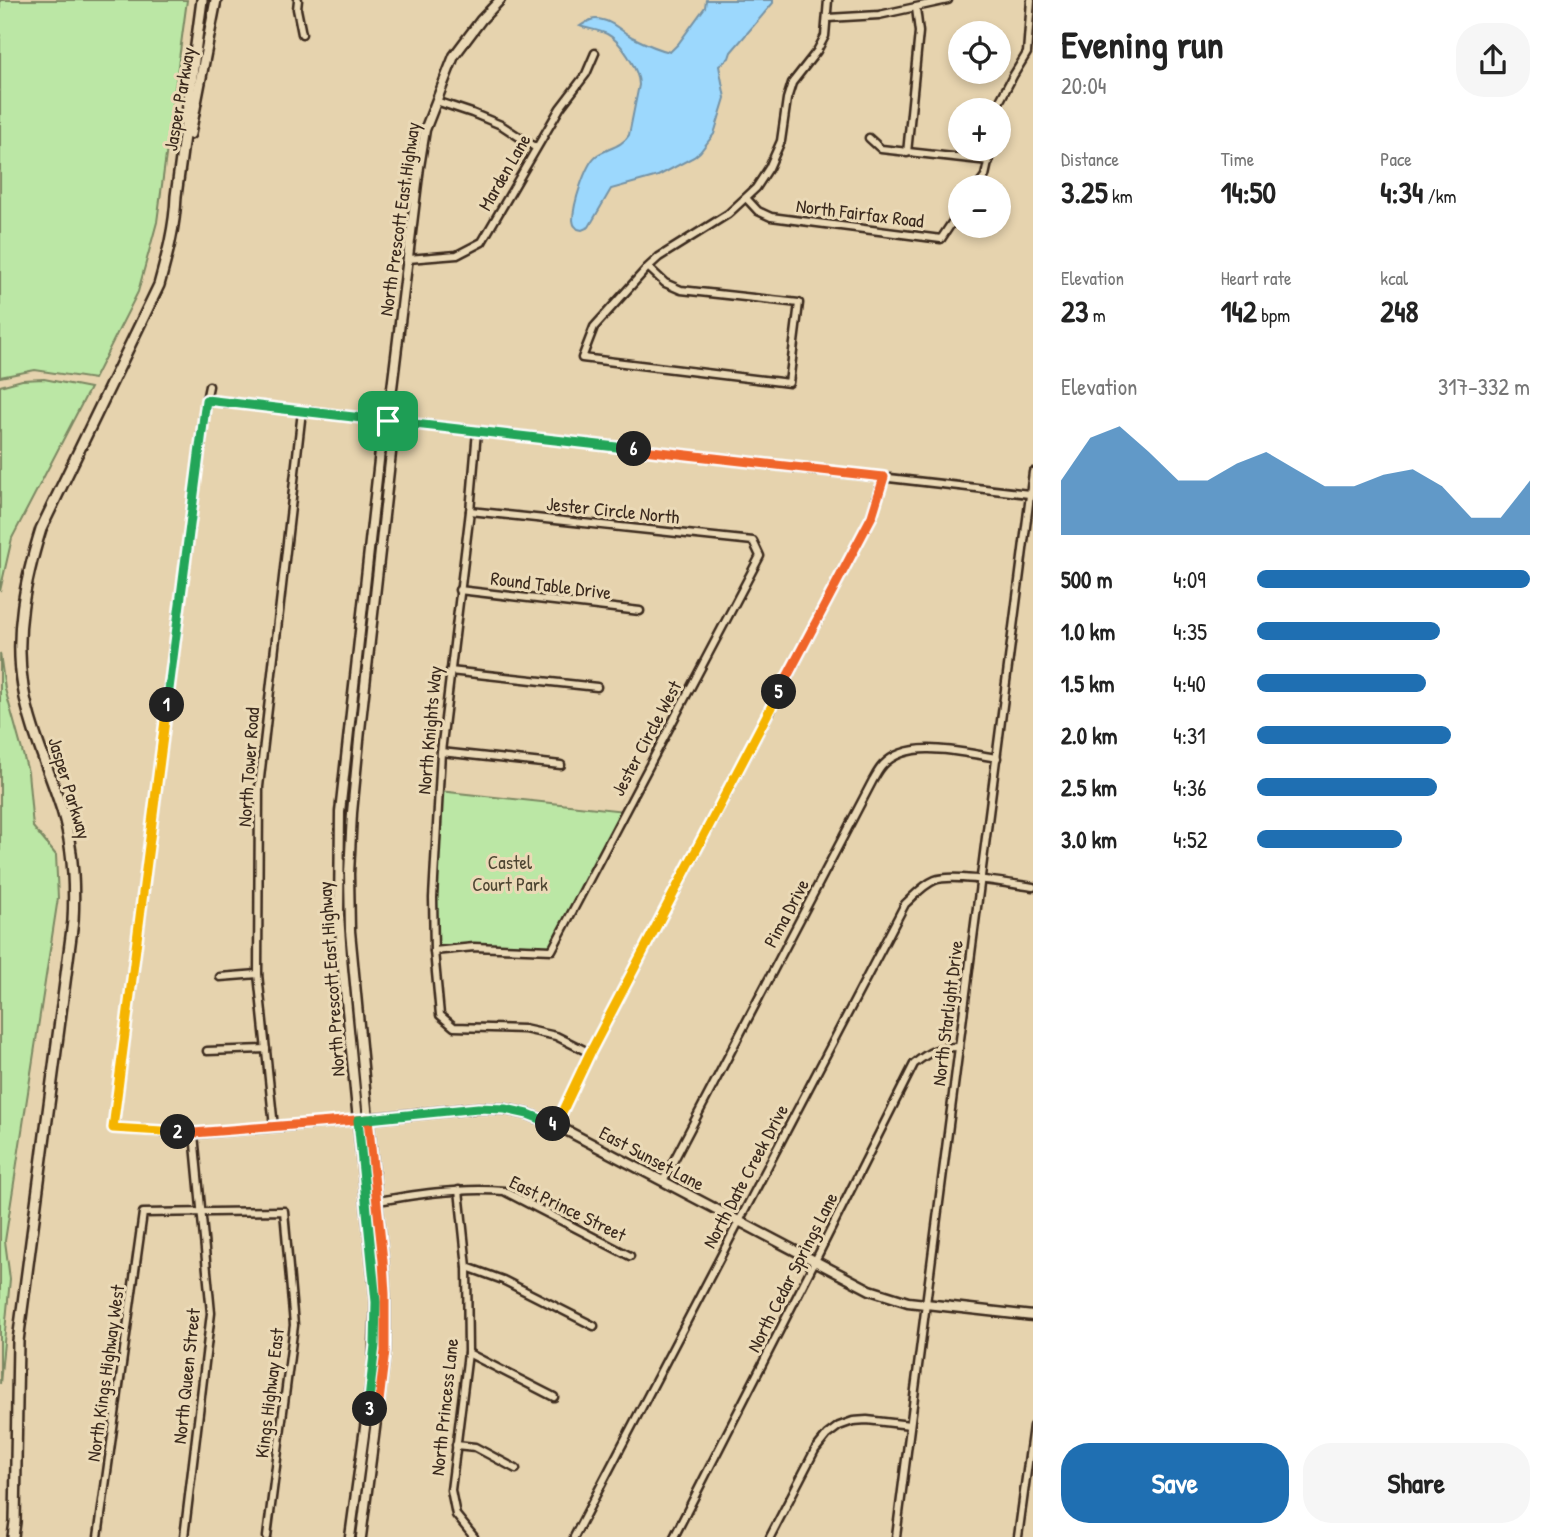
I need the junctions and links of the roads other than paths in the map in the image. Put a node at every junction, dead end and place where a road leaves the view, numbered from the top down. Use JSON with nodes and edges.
{"nodes":[{"id":1,"x":202,"y":0,"type":"edge"},
{"id":2,"x":216,"y":0,"type":"edge"},
{"id":3,"x":298,"y":0,"type":"edge"},
{"id":4,"x":500,"y":0,"type":"edge"},
{"id":5,"x":828,"y":0,"type":"edge"},
{"id":6,"x":948,"y":0,"type":"edge"},
{"id":7,"x":1031,"y":0,"type":"edge"},
{"id":8,"x":916,"y":8,"type":"junction"},
{"id":9,"x":828,"y":18,"type":"junction"},
{"id":10,"x":302,"y":34,"type":"dead end"},
{"id":11,"x":595,"y":52,"type":"dead end"},
{"id":12,"x":1001,"y":98,"type":"edge"},
{"id":13,"x":436,"y":101,"type":"junction"},
{"id":14,"x":869,"y":138,"type":"dead end"},
{"id":15,"x":536,"y":148,"type":"junction"},
{"id":16,"x":907,"y":153,"type":"junction"},
{"id":17,"x":948,"y":157,"type":"edge"},
{"id":18,"x":989,"y":161,"type":"edge"},
{"id":19,"x":985,"y":175,"type":"edge"},
{"id":20,"x":746,"y":198,"type":"junction"},
{"id":21,"x":176,"y":205,"type":"junction"},
{"id":22,"x":948,"y":228,"type":"edge"},
{"id":23,"x":408,"y":259,"type":"junction"},
{"id":24,"x":648,"y":267,"type":"junction"},
{"id":25,"x":209,"y":386,"type":"dead end"},
{"id":26,"x":206,"y":400,"type":"junction"},
{"id":27,"x":302,"y":411,"type":"junction"},
{"id":28,"x":388,"y":421,"type":"junction"},
{"id":29,"x":477,"y":431,"type":"junction"},
{"id":30,"x":1033,"y":472,"type":"edge"},
{"id":31,"x":884,"y":477,"type":"junction"},
{"id":32,"x":1029,"y":494,"type":"junction"},
{"id":33,"x":470,"y":510,"type":"junction"},
{"id":34,"x":752,"y":541,"type":"joint"},
{"id":35,"x":459,"y":590,"type":"junction"},
{"id":36,"x":640,"y":611,"type":"dead end"},
{"id":37,"x":356,"y":659,"type":"junction"},
{"id":38,"x":367,"y":661,"type":"junction"},
{"id":39,"x":450,"y":671,"type":"junction"},
{"id":40,"x":597,"y":687,"type":"dead end"},
{"id":41,"x":441,"y":752,"type":"junction"},
{"id":42,"x":997,"y":758,"type":"junction"},
{"id":43,"x":561,"y":765,"type":"dead end"},
{"id":44,"x":339,"y":868,"type":"junction"},
{"id":45,"x":349,"y":868,"type":"junction"},
{"id":46,"x":980,"y":881,"type":"junction"},
{"id":47,"x":1033,"y":887,"type":"edge"},
{"id":48,"x":434,"y":951,"type":"junction"},
{"id":49,"x":258,"y":974,"type":"junction"},
{"id":50,"x":220,"y":977,"type":"dead end"},
{"id":51,"x":959,"y":1047,"type":"junction"},
{"id":52,"x":266,"y":1049,"type":"junction"},
{"id":53,"x":206,"y":1051,"type":"dead end"},
{"id":54,"x":590,"y":1053,"type":"junction"},
{"id":55,"x":362,"y":1120,"type":"junction"},
{"id":56,"x":556,"y":1125,"type":"junction"},
{"id":57,"x":275,"y":1127,"type":"junction"},
{"id":58,"x":194,"y":1133,"type":"junction"},
{"id":59,"x":663,"y":1181,"type":"junction"},
{"id":60,"x":459,"y":1190,"type":"junction"},
{"id":61,"x":372,"y":1202,"type":"junction"},
{"id":62,"x":202,"y":1213,"type":"junction"},
{"id":63,"x":740,"y":1221,"type":"junction"},
{"id":64,"x":630,"y":1256,"type":"dead end"},
{"id":65,"x":816,"y":1261,"type":"junction"},
{"id":66,"x":467,"y":1267,"type":"junction"},
{"id":67,"x":926,"y":1304,"type":"junction"},
{"id":68,"x":1033,"y":1316,"type":"edge"},
{"id":69,"x":594,"y":1326,"type":"dead end"},
{"id":70,"x":468,"y":1353,"type":"junction"},
{"id":71,"x":554,"y":1397,"type":"dead end"},
{"id":72,"x":368,"y":1409,"type":"junction"},
{"id":73,"x":378,"y":1410,"type":"junction"},
{"id":74,"x":909,"y":1425,"type":"junction"},
{"id":75,"x":1033,"y":1426,"type":"edge"},
{"id":76,"x":456,"y":1445,"type":"junction"},
{"id":77,"x":516,"y":1469,"type":"dead end"},
{"id":78,"x":13,"y":1537,"type":"edge"},
{"id":79,"x":98,"y":1537,"type":"edge"},
{"id":80,"x":184,"y":1537,"type":"edge"},
{"id":81,"x":267,"y":1537,"type":"edge"},
{"id":82,"x":350,"y":1537,"type":"edge"},
{"id":83,"x":361,"y":1537,"type":"edge"},
{"id":84,"x":474,"y":1537,"type":"edge"},
{"id":85,"x":574,"y":1537,"type":"edge"},
{"id":86,"x":674,"y":1537,"type":"edge"},
{"id":87,"x":770,"y":1537,"type":"edge"},
{"id":88,"x":896,"y":1537,"type":"edge"},
{"id":89,"x":1018,"y":1537,"type":"edge"}],
"edges":[{"from":1,"to":21,"type":"main road","name":"Jasper Parkway"},
{"from":2,"to":21,"type":"main road","name":"Jasper Parkway"},
{"from":3,"to":10,"type":"street"},
{"from":4,"to":13,"type":"street","name":"North Prescott East Highway"},
{"from":5,"to":9,"type":"street"},
{"from":6,"to":8,"type":"street"},
{"from":7,"to":12,"type":"street"},
{"from":8,"to":9,"type":"street"},
{"from":8,"to":16,"type":"street"},
{"from":9,"to":20,"type":"street"},
{"from":11,"to":15,"type":"street","name":"Marden Lane"},
{"from":13,"to":15,"type":"street"},
{"from":13,"to":23,"type":"street","name":"North Prescott East Highway"},
{"from":14,"to":16,"type":"street"},
{"from":15,"to":23,"type":"street","name":"Marden Lane"},
{"from":16,"to":17,"type":"street"},
{"from":18,"to":19,"type":"street"},
{"from":20,"to":22,"type":"street","name":"North Fairfax Road"},
{"from":20,"to":24,"type":"street"},
{"from":21,"to":78,"type":"main road","name":"Jasper Parkway"},
{"from":23,"to":28,"type":"street","name":"North Prescott East Highway"},
{"from":24,"to":24,"type":"street"},
{"from":25,"to":26,"type":"street"},
{"from":26,"to":27,"type":"street"},
{"from":26,"to":58,"type":"street","name":"East Sunset Lane"},
{"from":27,"to":28,"type":"street"},
{"from":27,"to":49,"type":"street","name":"North Tower Road"},
{"from":28,"to":29,"type":"street"},
{"from":28,"to":37,"type":"street","name":"North Prescott East Highway"},
{"from":28,"to":38,"type":"street","name":"North Prescott East Highway"},
{"from":29,"to":31,"type":"street"},
{"from":29,"to":33,"type":"street","name":"North Knights Way"},
{"from":30,"to":32,"type":"street","name":"North Starlight Drive"},
{"from":31,"to":32,"type":"street"},
{"from":31,"to":54,"type":"street"},
{"from":32,"to":42,"type":"street","name":"North Starlight Drive"},
{"from":33,"to":34,"type":"street","name":"Jester Circle North"},
{"from":33,"to":35,"type":"street","name":"North Knights Way"},
{"from":34,"to":48,"type":"street","name":"Jester Circle West"},
{"from":35,"to":36,"type":"street","name":"Round Table Drive"},
{"from":35,"to":39,"type":"street","name":"North Knights Way"},
{"from":37,"to":38,"type":"street"},
{"from":37,"to":44,"type":"street","name":"North Prescott East Highway"},
{"from":38,"to":45,"type":"street","name":"North Prescott East Highway"},
{"from":39,"to":40,"type":"street"},
{"from":39,"to":41,"type":"street","name":"North Knights Way"},
{"from":41,"to":43,"type":"street"},
{"from":41,"to":48,"type":"street","name":"North Knights Way"},
{"from":42,"to":46,"type":"street","name":"North Starlight Drive"},
{"from":42,"to":59,"type":"street","name":"Pima Drive"},
{"from":44,"to":45,"type":"street"},
{"from":44,"to":55,"type":"street","name":"North Prescott East Highway"},
{"from":45,"to":55,"type":"street","name":"North Prescott East Highway"},
{"from":46,"to":47,"type":"street","name":"North Date Creek Drive"},
{"from":46,"to":51,"type":"street","name":"North Starlight Drive"},
{"from":46,"to":63,"type":"street","name":"North Date Creek Drive"},
{"from":48,"to":54,"type":"street","name":"North Knights Way"},
{"from":49,"to":50,"type":"street"},
{"from":49,"to":52,"type":"street","name":"North Tower Road"},
{"from":51,"to":65,"type":"street","name":"North Cedar Springs Lane"},
{"from":51,"to":67,"type":"street","name":"North Starlight Drive"},
{"from":52,"to":53,"type":"street"},
{"from":52,"to":57,"type":"street","name":"North Tower Road"},
{"from":54,"to":56,"type":"street"},
{"from":55,"to":56,"type":"street","name":"East Sunset Lane"},
{"from":55,"to":57,"type":"street","name":"East Sunset Lane"},
{"from":55,"to":61,"type":"street","name":"North Prescott East Highway"},
{"from":56,"to":59,"type":"street","name":"East Sunset Lane"},
{"from":57,"to":58,"type":"street","name":"East Sunset Lane"},
{"from":58,"to":62,"type":"street","name":"North Queen Street"},
{"from":59,"to":63,"type":"street","name":"East Sunset Lane"},
{"from":60,"to":61,"type":"street","name":"East Prince Street"},
{"from":60,"to":64,"type":"street","name":"East Prince Street"},
{"from":60,"to":66,"type":"street","name":"North Princess Lane"},
{"from":61,"to":72,"type":"street","name":"North Prescott East Highway"},
{"from":61,"to":73,"type":"street","name":"North Prescott East Highway"},
{"from":62,"to":79,"type":"street","name":"North Kings Highway West"},
{"from":62,"to":80,"type":"street","name":"North Queen Street"},
{"from":62,"to":81,"type":"street","name":"Kings Highway East"},
{"from":63,"to":65,"type":"street","name":"East Sunset Lane"},
{"from":63,"to":85,"type":"street","name":"North Date Creek Drive"},
{"from":65,"to":67,"type":"street","name":"East Sunset Lane"},
{"from":65,"to":86,"type":"street","name":"North Cedar Springs Lane"},
{"from":66,"to":69,"type":"street"},
{"from":66,"to":70,"type":"street","name":"North Princess Lane"},
{"from":67,"to":68,"type":"street","name":"East Sunset Lane"},
{"from":67,"to":74,"type":"street","name":"North Starlight Drive"},
{"from":70,"to":71,"type":"street"},
{"from":70,"to":76,"type":"street","name":"North Princess Lane"},
{"from":72,"to":73,"type":"street"},
{"from":72,"to":82,"type":"street","name":"North Prescott East Highway"},
{"from":73,"to":83,"type":"street","name":"North Prescott East Highway"},
{"from":74,"to":87,"type":"street"},
{"from":74,"to":88,"type":"street","name":"North Starlight Drive"},
{"from":75,"to":89,"type":"street"},
{"from":76,"to":77,"type":"street"},
{"from":76,"to":84,"type":"street","name":"North Princess Lane"}]}
